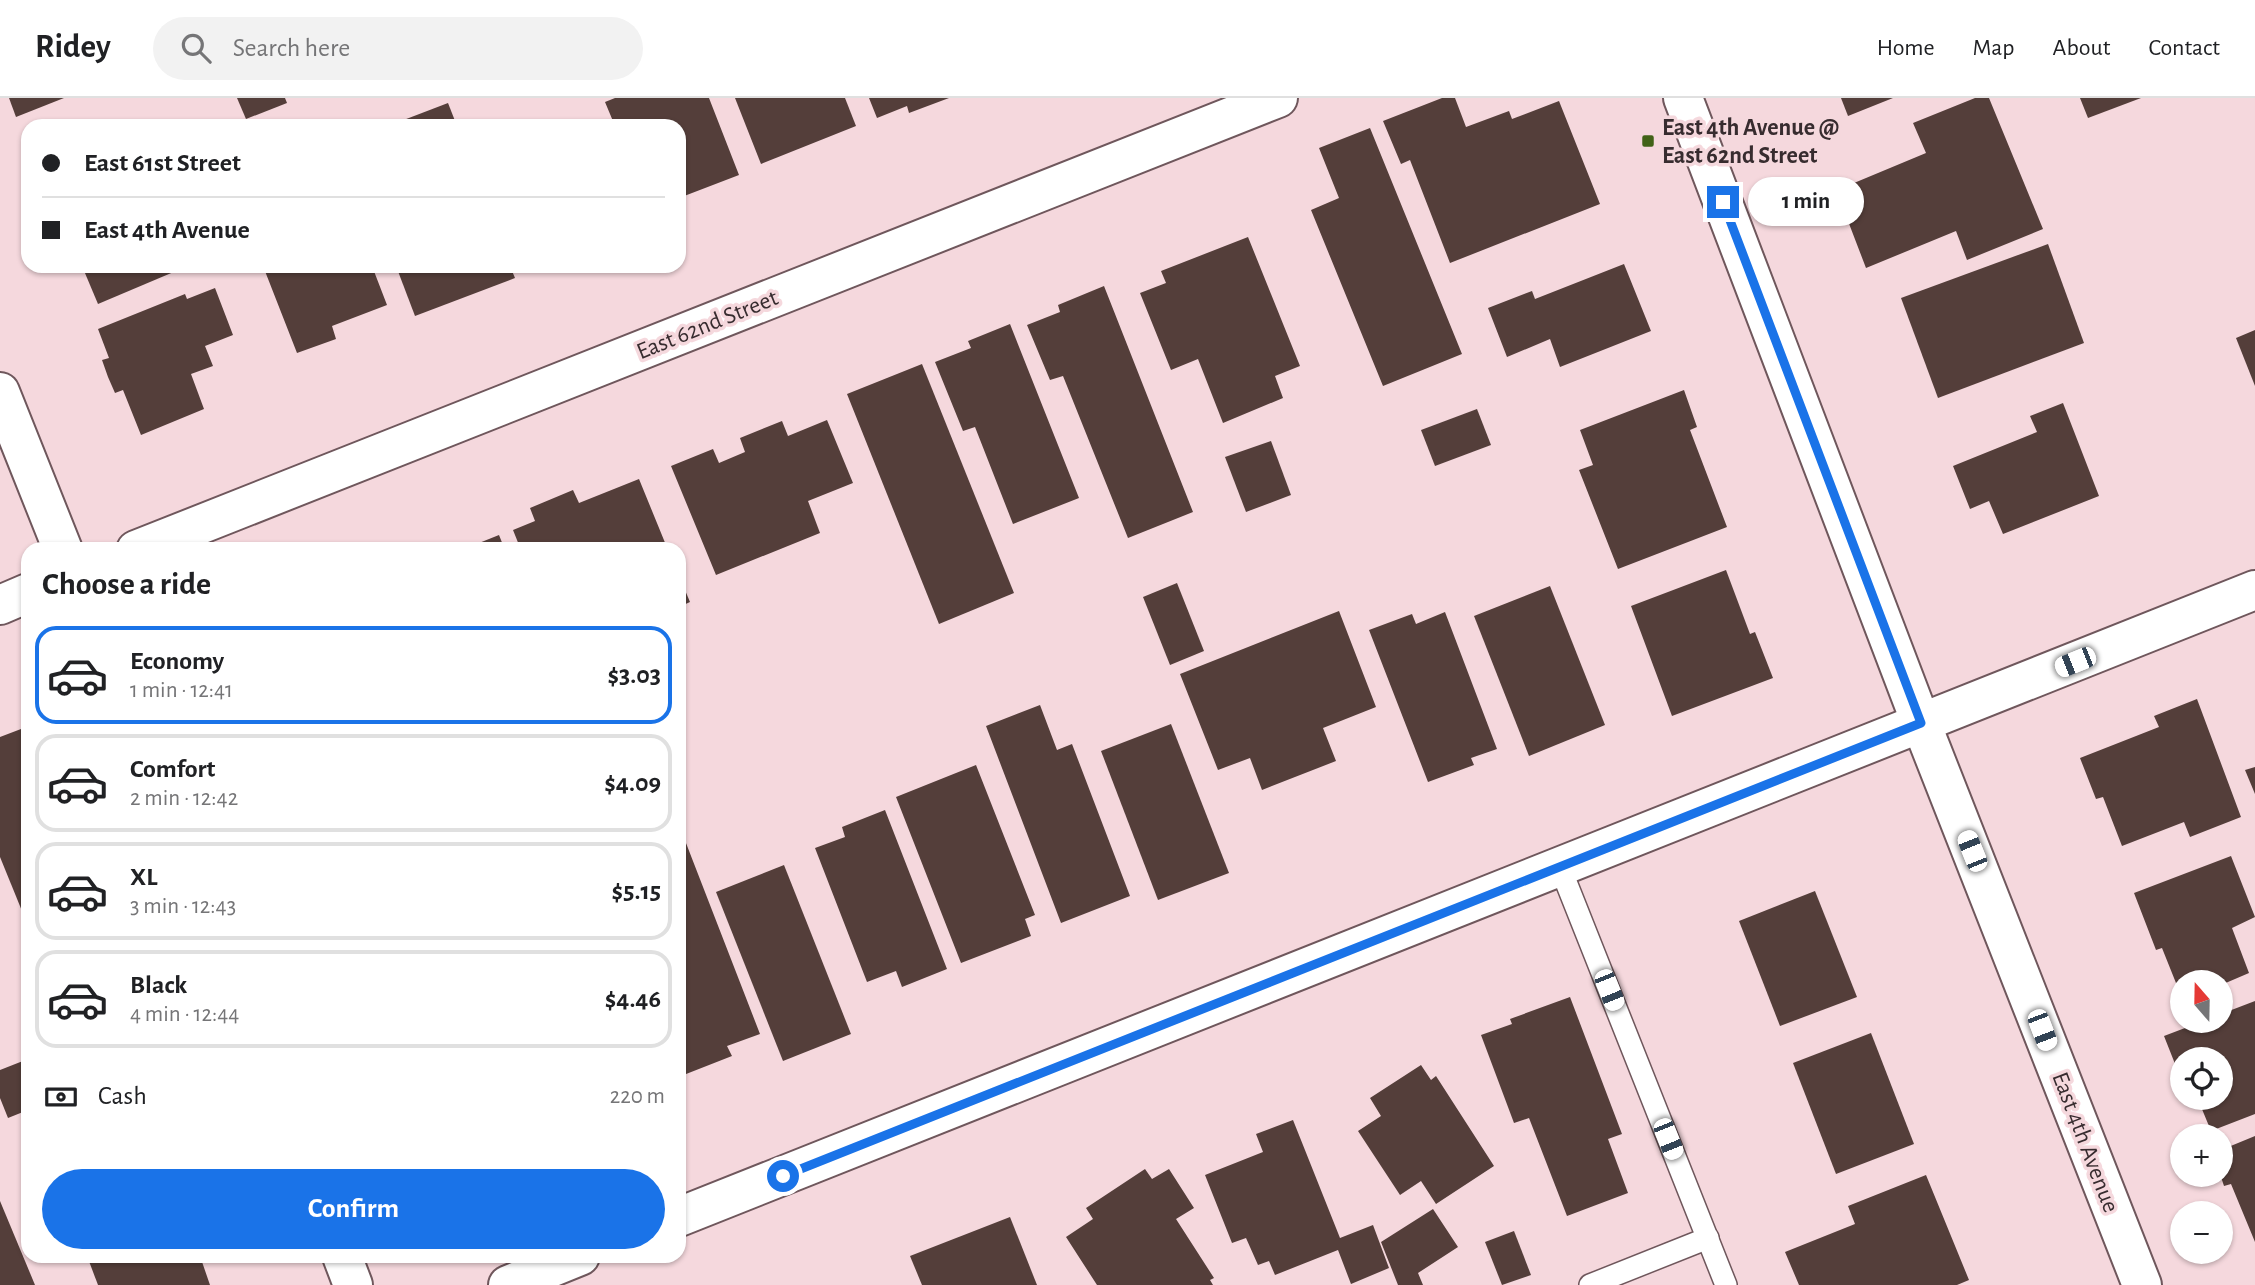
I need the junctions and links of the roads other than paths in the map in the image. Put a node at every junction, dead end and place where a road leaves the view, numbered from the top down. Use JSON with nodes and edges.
{"nodes":[{"id":1,"x":1278,"y":98,"type":"edge"},
{"id":2,"x":1683,"y":98,"type":"edge"},
{"id":3,"x":0,"y":392,"type":"edge"},
{"id":4,"x":59,"y":542,"type":"edge"},
{"id":5,"x":156,"y":542,"type":"edge"},
{"id":6,"x":2255,"y":590,"type":"edge"},
{"id":7,"x":21,"y":596,"type":"edge"},
{"id":8,"x":0,"y":605,"type":"edge"},
{"id":9,"x":1921,"y":723,"type":"junction"},
{"id":10,"x":1560,"y":867,"type":"junction"},
{"id":11,"x":686,"y":1214,"type":"edge"},
{"id":12,"x":1708,"y":1238,"type":"junction"},
{"id":13,"x":345,"y":1263,"type":"edge"},
{"id":14,"x":562,"y":1263,"type":"edge"},
{"id":15,"x":353,"y":1285,"type":"edge"},
{"id":16,"x":508,"y":1285,"type":"edge"},
{"id":17,"x":1590,"y":1285,"type":"edge"},
{"id":18,"x":1726,"y":1285,"type":"edge"},
{"id":19,"x":2142,"y":1285,"type":"edge"}],
"edges":[{"from":1,"to":5,"type":"street","name":"East 62nd Street"},
{"from":2,"to":9,"type":"street","name":"East 4th Avenue"},
{"from":3,"to":4,"type":"street"},
{"from":6,"to":9,"type":"street"},
{"from":7,"to":8,"type":"street"},
{"from":9,"to":10,"type":"street"},
{"from":9,"to":19,"type":"street","name":"East 4th Avenue"},
{"from":10,"to":11,"type":"street"},
{"from":10,"to":12,"type":"lane"},
{"from":12,"to":17,"type":"lane"},
{"from":12,"to":18,"type":"lane"},
{"from":13,"to":15,"type":"street"},
{"from":14,"to":16,"type":"street"}]}
